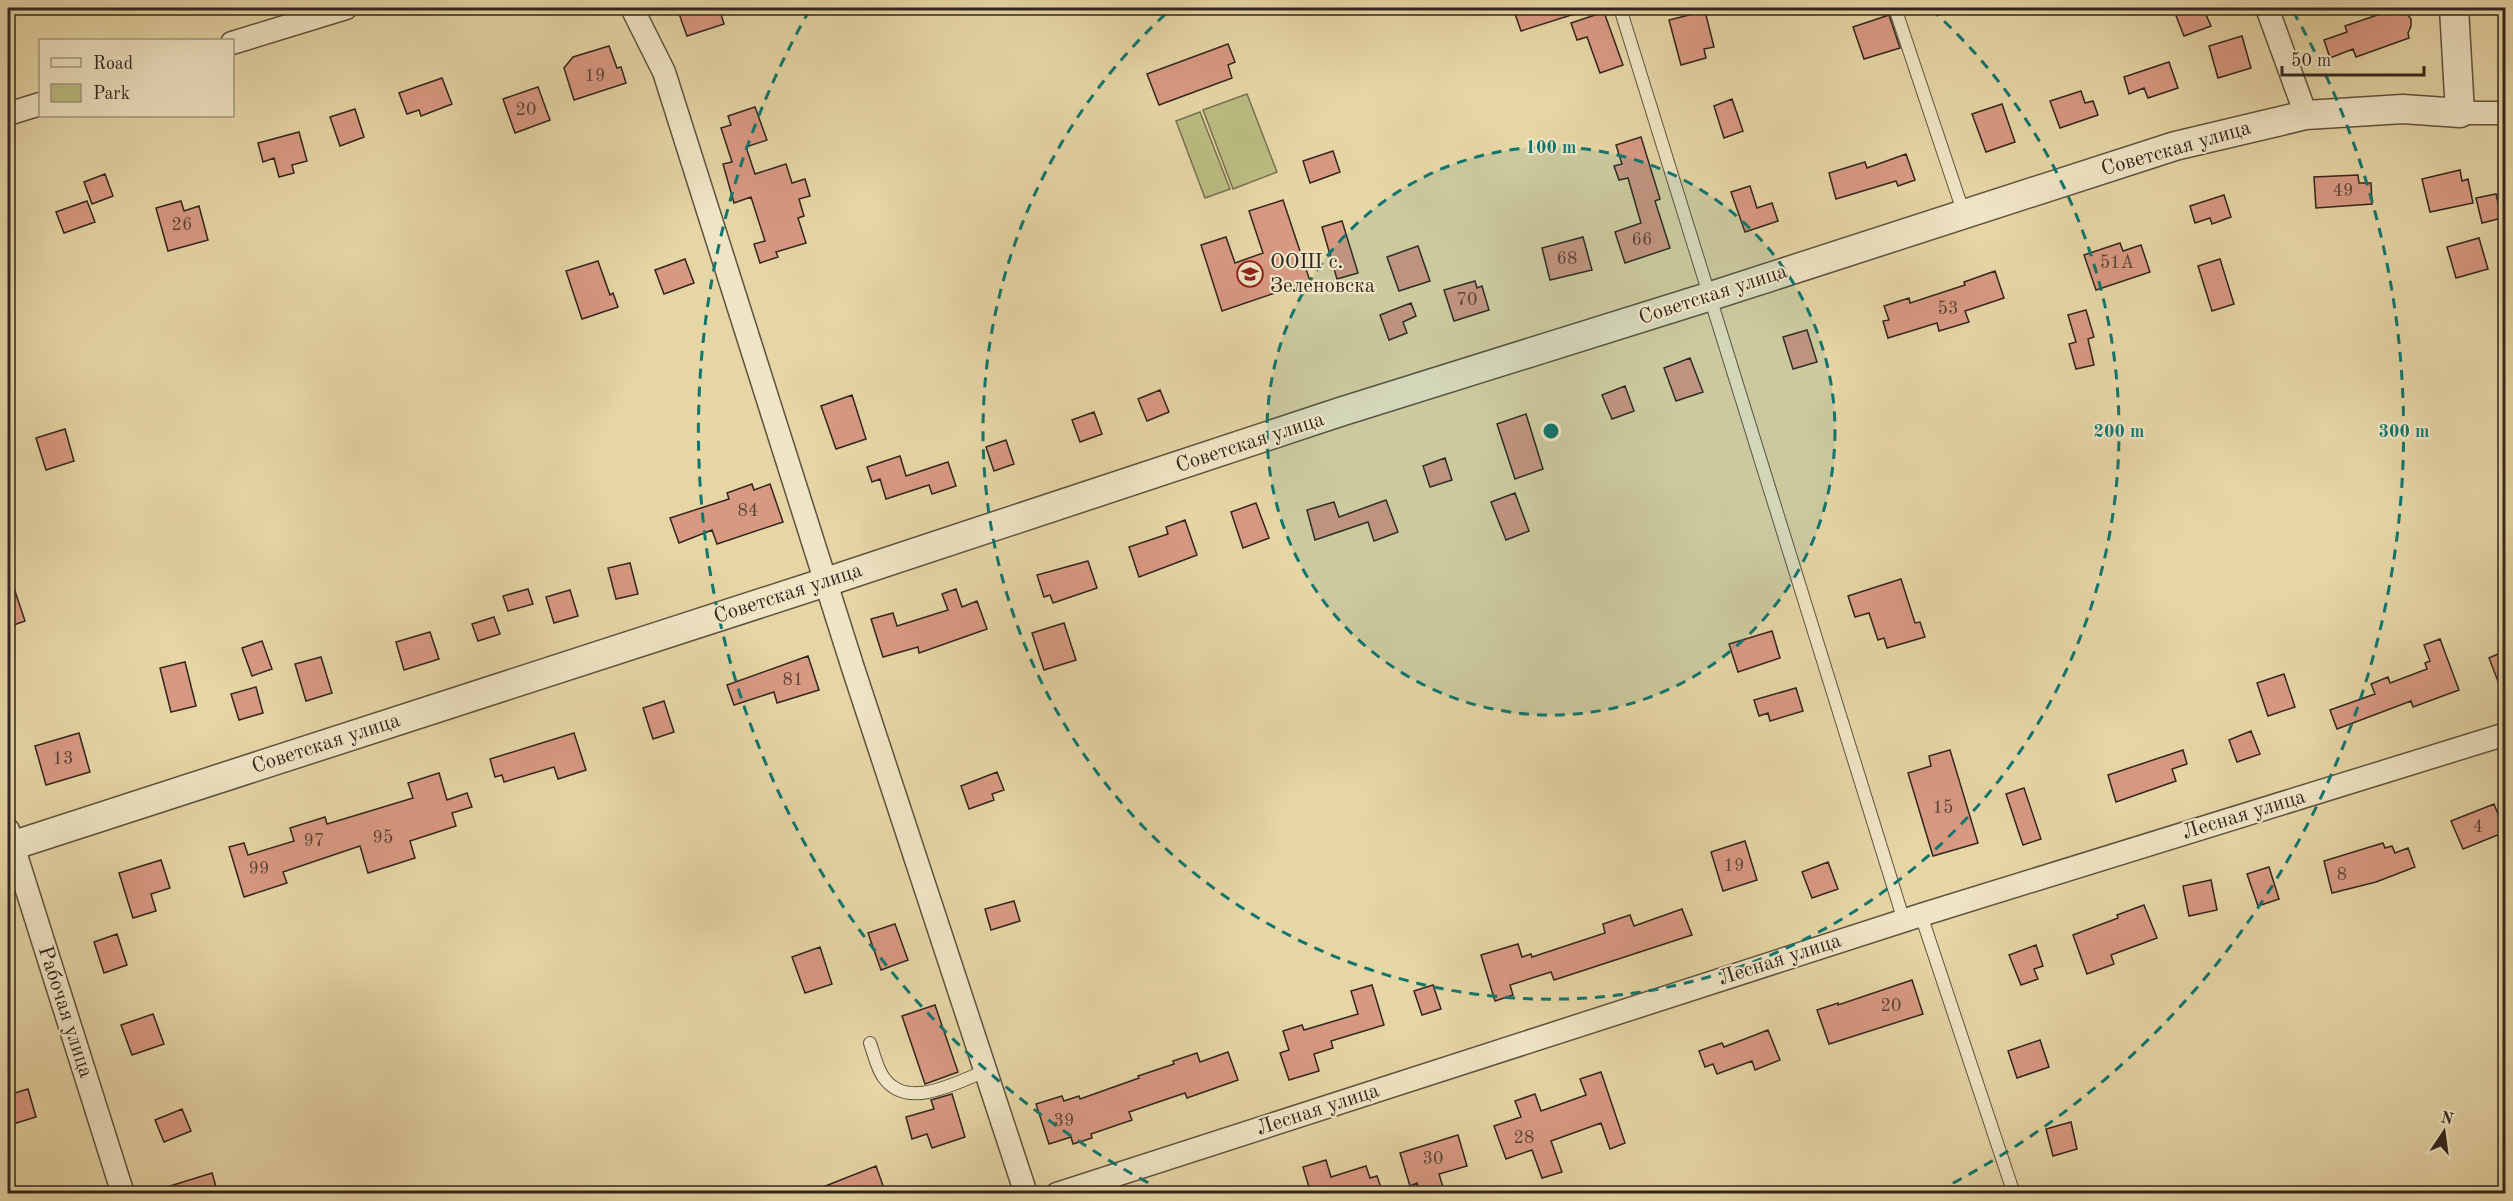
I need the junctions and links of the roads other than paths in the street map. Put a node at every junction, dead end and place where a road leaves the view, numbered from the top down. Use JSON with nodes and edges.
{"nodes":[{"id":1,"x":346,"y":8,"type":"edge"},
{"id":2,"x":633,"y":8,"type":"edge"},
{"id":3,"x":1620,"y":8,"type":"edge"},
{"id":4,"x":2267,"y":8,"type":"edge"},
{"id":5,"x":2454,"y":8,"type":"edge"},
{"id":6,"x":1896,"y":11,"type":"dead end"},
{"id":7,"x":234,"y":42,"type":"edge"},
{"id":8,"x":39,"y":104,"type":"edge"},
{"id":9,"x":2460,"y":113,"type":"junction"},
{"id":10,"x":2505,"y":113,"type":"edge"},
{"id":11,"x":8,"y":114,"type":"edge"},
{"id":12,"x":2306,"y":115,"type":"junction"},
{"id":13,"x":1964,"y":214,"type":"junction"},
{"id":14,"x":1711,"y":296,"type":"junction"},
{"id":15,"x":826,"y":582,"type":"junction"},
{"id":16,"x":2505,"y":734,"type":"edge"},
{"id":17,"x":9,"y":841,"type":"edge"},
{"id":18,"x":1912,"y":918,"type":"junction"},
{"id":19,"x":870,"y":1043,"type":"dead end"},
{"id":20,"x":986,"y":1071,"type":"junction"},
{"id":21,"x":123,"y":1194,"type":"edge"},
{"id":22,"x":1026,"y":1194,"type":"edge"},
{"id":23,"x":1058,"y":1194,"type":"edge"},
{"id":24,"x":2014,"y":1194,"type":"edge"}],
"edges":[{"from":1,"to":7,"type":"street"},
{"from":2,"to":15,"type":"street"},
{"from":3,"to":14,"type":"lane"},
{"from":4,"to":12,"type":"street"},
{"from":5,"to":9,"type":"street"},
{"from":6,"to":13,"type":"lane"},
{"from":8,"to":11,"type":"street"},
{"from":9,"to":10,"type":"street","name":"Советская улица"},
{"from":9,"to":12,"type":"street","name":"Советская улица"},
{"from":12,"to":13,"type":"street","name":"Советская улица"},
{"from":13,"to":14,"type":"street","name":"Советская улица"},
{"from":14,"to":15,"type":"street","name":"Советская улица"},
{"from":14,"to":18,"type":"lane"},
{"from":15,"to":17,"type":"street","name":"Советская улица"},
{"from":15,"to":20,"type":"street"},
{"from":16,"to":18,"type":"street","name":"Лесная улица"},
{"from":17,"to":21,"type":"street","name":"Рабочая улица"},
{"from":18,"to":23,"type":"street","name":"Лесная улица"},
{"from":18,"to":24,"type":"lane"},
{"from":19,"to":20,"type":"lane"},
{"from":20,"to":22,"type":"street"}]}
